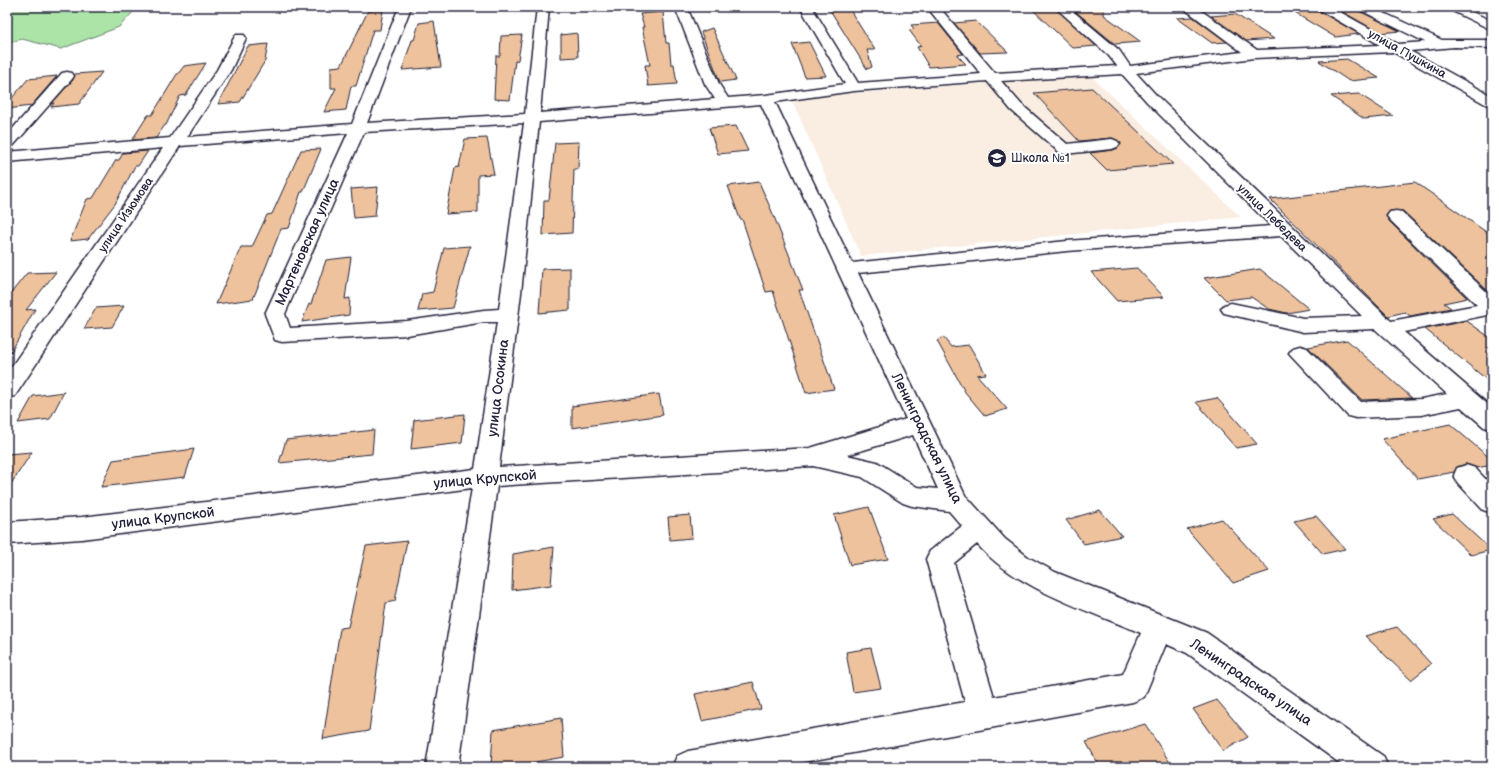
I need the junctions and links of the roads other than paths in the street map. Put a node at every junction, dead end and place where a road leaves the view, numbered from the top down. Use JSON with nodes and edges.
{"nodes":[{"id":1,"x":405,"y":7,"type":"edge"},
{"id":2,"x":544,"y":7,"type":"edge"},
{"id":3,"x":681,"y":7,"type":"edge"},
{"id":4,"x":806,"y":7,"type":"edge"},
{"id":5,"x":933,"y":7,"type":"edge"},
{"id":6,"x":1061,"y":7,"type":"edge"},
{"id":7,"x":1188,"y":7,"type":"edge"},
{"id":8,"x":1322,"y":7,"type":"edge"},
{"id":9,"x":1362,"y":7,"type":"edge"},
{"id":10,"x":1452,"y":7,"type":"edge"},
{"id":11,"x":1492,"y":26,"type":"edge"},
{"id":12,"x":1492,"y":29,"type":"edge"},
{"id":13,"x":240,"y":38,"type":"dead end"},
{"id":14,"x":1447,"y":44,"type":"junction"},
{"id":15,"x":1492,"y":44,"type":"edge"},
{"id":16,"x":1397,"y":48,"type":"junction"},
{"id":17,"x":1254,"y":54,"type":"junction"},
{"id":18,"x":1126,"y":70,"type":"junction"},
{"id":19,"x":67,"y":76,"type":"dead end"},
{"id":20,"x":991,"y":76,"type":"junction"},
{"id":21,"x":854,"y":87,"type":"junction"},
{"id":22,"x":766,"y":99,"type":"junction"},
{"id":23,"x":724,"y":102,"type":"junction"},
{"id":24,"x":1492,"y":102,"type":"edge"},
{"id":25,"x":533,"y":118,"type":"junction"},
{"id":26,"x":358,"y":128,"type":"junction"},
{"id":27,"x":176,"y":142,"type":"junction"},
{"id":28,"x":7,"y":144,"type":"edge"},
{"id":29,"x":1112,"y":144,"type":"dead end"},
{"id":30,"x":7,"y":157,"type":"edge"},
{"id":31,"x":1396,"y":216,"type":"dead end"},
{"id":32,"x":1284,"y":230,"type":"junction"},
{"id":33,"x":845,"y":269,"type":"junction"},
{"id":34,"x":1230,"y":309,"type":"dead end"},
{"id":35,"x":508,"y":315,"type":"junction"},
{"id":36,"x":1383,"y":325,"type":"junction"},
{"id":37,"x":1300,"y":353,"type":"dead end"},
{"id":38,"x":10,"y":380,"type":"edge"},
{"id":39,"x":1466,"y":398,"type":"junction"},
{"id":40,"x":1492,"y":421,"type":"edge"},
{"id":41,"x":919,"y":424,"type":"junction"},
{"id":42,"x":813,"y":457,"type":"junction"},
{"id":43,"x":1466,"y":475,"type":"dead end"},
{"id":44,"x":486,"y":477,"type":"junction"},
{"id":45,"x":956,"y":502,"type":"junction"},
{"id":46,"x":1492,"y":503,"type":"edge"},
{"id":47,"x":979,"y":528,"type":"junction"},
{"id":48,"x":7,"y":533,"type":"edge"},
{"id":49,"x":1158,"y":627,"type":"junction"},
{"id":50,"x":984,"y":713,"type":"junction"},
{"id":51,"x":442,"y":767,"type":"edge"},
{"id":52,"x":688,"y":767,"type":"edge"},
{"id":53,"x":1372,"y":767,"type":"edge"}],
"edges":[{"from":1,"to":26,"type":"street","name":"Мартеновская улица"},
{"from":2,"to":25,"type":"street","name":"улица Осокина"},
{"from":3,"to":23,"type":"street"},
{"from":4,"to":21,"type":"street"},
{"from":5,"to":20,"type":"street"},
{"from":6,"to":18,"type":"street","name":"улица Лебедева"},
{"from":7,"to":17,"type":"street"},
{"from":8,"to":16,"type":"street","name":"улица Пушкина"},
{"from":9,"to":14,"type":"street"},
{"from":10,"to":11,"type":"street"},
{"from":12,"to":14,"type":"street"},
{"from":13,"to":27,"type":"street","name":"улица Изюмова"},
{"from":14,"to":15,"type":"street"},
{"from":14,"to":16,"type":"street"},
{"from":16,"to":17,"type":"street"},
{"from":16,"to":24,"type":"street","name":"улица Пушкина"},
{"from":17,"to":18,"type":"street"},
{"from":18,"to":20,"type":"street"},
{"from":18,"to":32,"type":"street","name":"улица Лебедева"},
{"from":19,"to":28,"type":"street"},
{"from":20,"to":21,"type":"street"},
{"from":20,"to":29,"type":"street"},
{"from":21,"to":22,"type":"street"},
{"from":22,"to":23,"type":"street"},
{"from":22,"to":33,"type":"street","name":"Ленинградская улица"},
{"from":23,"to":25,"type":"street"},
{"from":25,"to":26,"type":"street"},
{"from":25,"to":35,"type":"street","name":"улица Осокина"},
{"from":26,"to":27,"type":"street"},
{"from":26,"to":35,"type":"street","name":"Мартеновская улица"},
{"from":27,"to":30,"type":"street"},
{"from":27,"to":38,"type":"street","name":"улица Изюмова"},
{"from":31,"to":36,"type":"street"},
{"from":32,"to":33,"type":"street"},
{"from":32,"to":36,"type":"street","name":"улица Лебедева"},
{"from":33,"to":41,"type":"street","name":"Ленинградская улица"},
{"from":34,"to":36,"type":"street"},
{"from":35,"to":44,"type":"street","name":"улица Осокина"},
{"from":36,"to":39,"type":"street","name":"улица Лебедева"},
{"from":37,"to":39,"type":"street"},
{"from":39,"to":40,"type":"street","name":"улица Лебедева"},
{"from":41,"to":42,"type":"street"},
{"from":41,"to":45,"type":"street","name":"Ленинградская улица"},
{"from":42,"to":44,"type":"street","name":"улица Крупской"},
{"from":42,"to":45,"type":"street","name":"улица Крупской"},
{"from":43,"to":46,"type":"street"},
{"from":44,"to":48,"type":"street","name":"улица Крупской"},
{"from":44,"to":51,"type":"street","name":"улица Осокина"},
{"from":45,"to":47,"type":"street","name":"Ленинградская улица"},
{"from":47,"to":49,"type":"street","name":"Ленинградская улица"},
{"from":47,"to":50,"type":"street"},
{"from":49,"to":50,"type":"street"},
{"from":49,"to":53,"type":"street","name":"Ленинградская улица"},
{"from":50,"to":52,"type":"street"}]}
